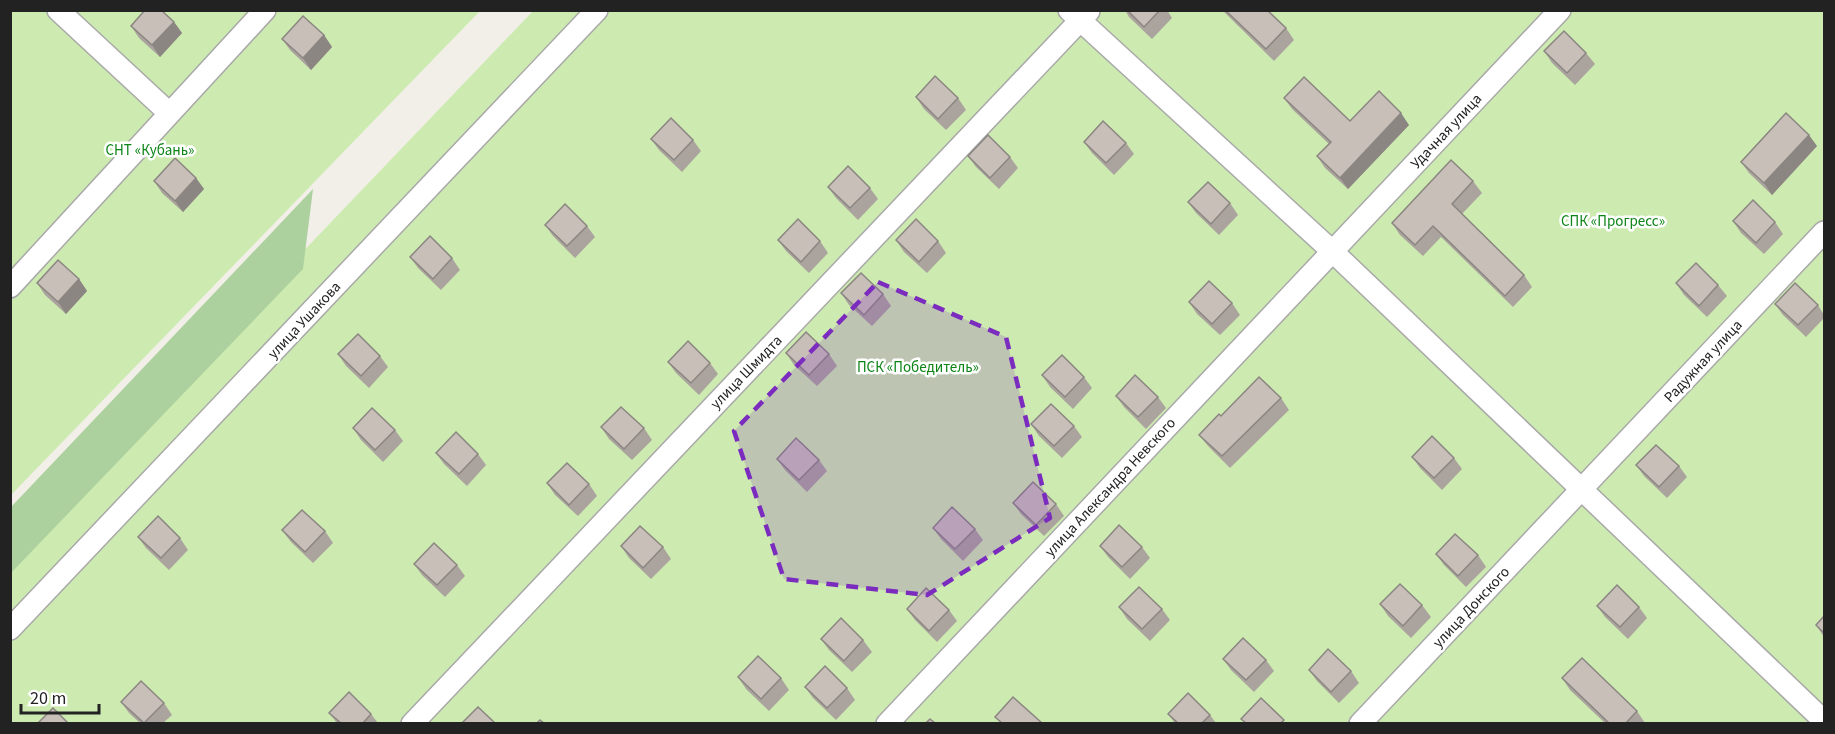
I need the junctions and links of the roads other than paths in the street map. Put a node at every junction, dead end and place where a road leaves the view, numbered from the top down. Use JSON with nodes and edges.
{"nodes":[{"id":1,"x":58,"y":10,"type":"edge"},
{"id":2,"x":265,"y":10,"type":"edge"},
{"id":3,"x":597,"y":10,"type":"edge"},
{"id":4,"x":1560,"y":10,"type":"edge"},
{"id":5,"x":1079,"y":14,"type":"edge"},
{"id":6,"x":169,"y":113,"type":"junction"},
{"id":7,"x":1824,"y":232,"type":"edge"},
{"id":8,"x":1332,"y":251,"type":"junction"},
{"id":9,"x":10,"y":287,"type":"edge"},
{"id":10,"x":1581,"y":490,"type":"junction"},
{"id":11,"x":10,"y":629,"type":"edge"},
{"id":12,"x":1824,"y":722,"type":"edge"},
{"id":13,"x":412,"y":723,"type":"edge"},
{"id":14,"x":887,"y":723,"type":"edge"},
{"id":15,"x":1360,"y":723,"type":"edge"}],
"edges":[{"from":1,"to":6,"type":"street"},
{"from":2,"to":6,"type":"street"},
{"from":3,"to":11,"type":"street","name":"улица Ушакова"},
{"from":4,"to":8,"type":"street","name":"Удачная улица"},
{"from":5,"to":8,"type":"street"},
{"from":5,"to":13,"type":"street","name":"улица Шмидта"},
{"from":6,"to":9,"type":"street"},
{"from":7,"to":10,"type":"street","name":"Радужная улица"},
{"from":8,"to":10,"type":"street"},
{"from":8,"to":14,"type":"street","name":"улица Александра Невского"},
{"from":10,"to":12,"type":"street"},
{"from":10,"to":15,"type":"street","name":"улица Донского"}]}
